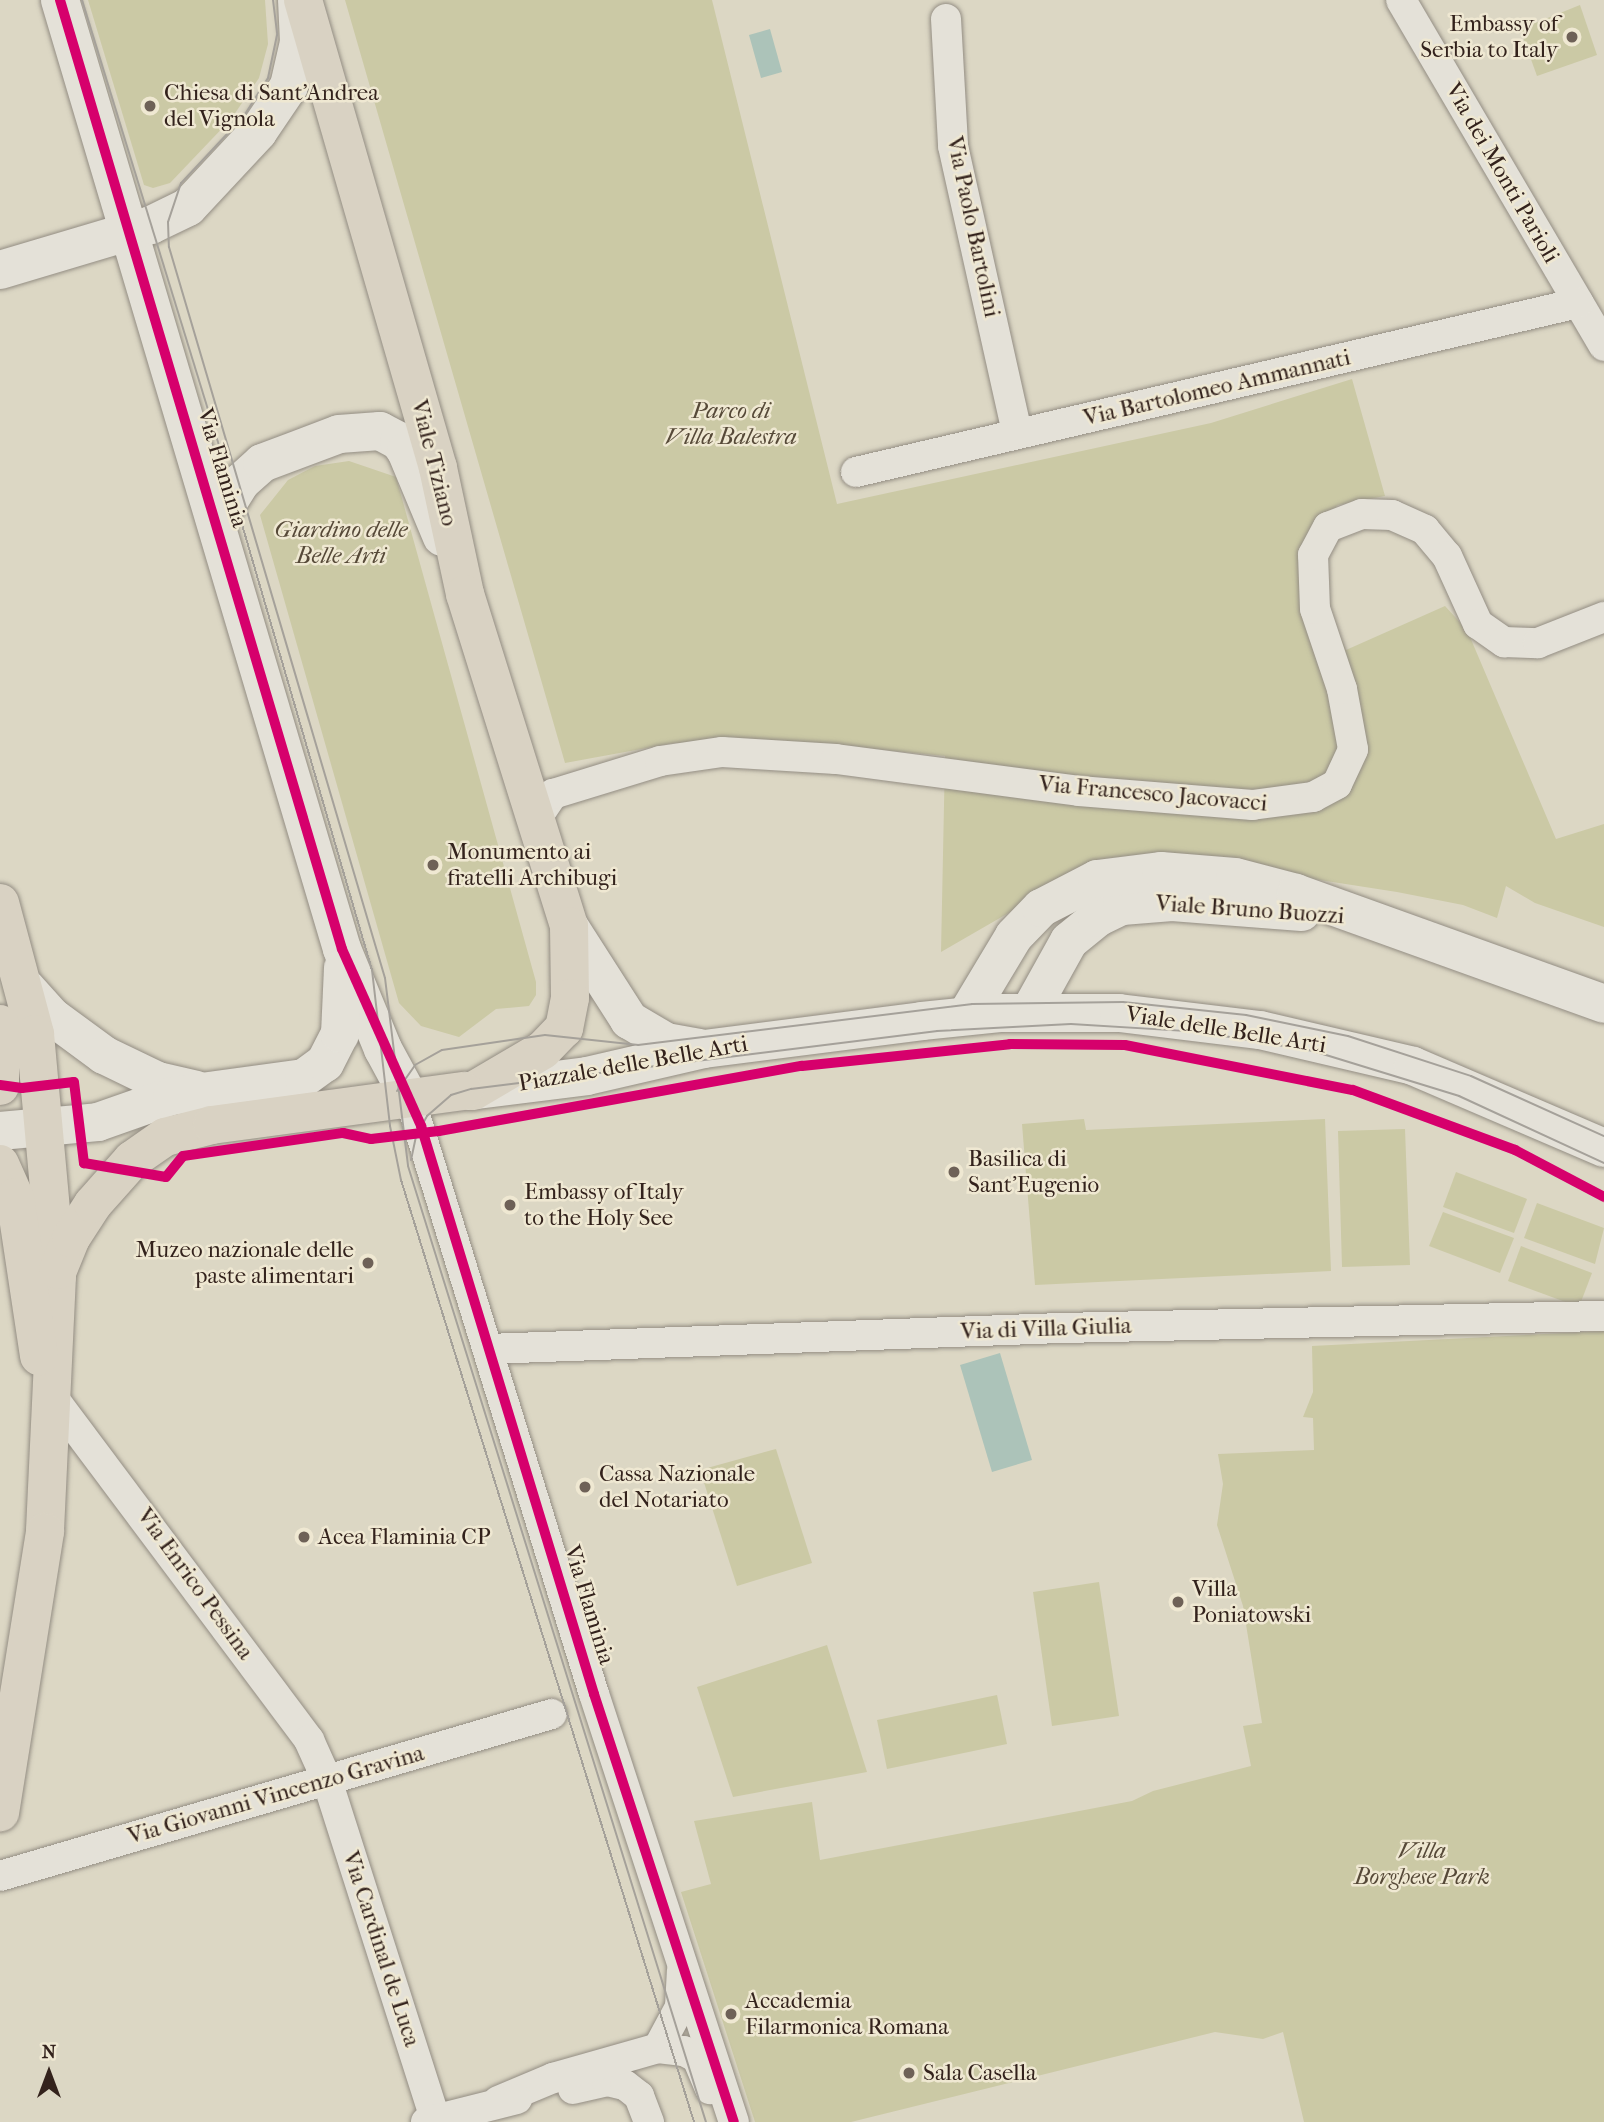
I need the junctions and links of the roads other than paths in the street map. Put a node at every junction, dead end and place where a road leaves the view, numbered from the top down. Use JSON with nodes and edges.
{"nodes":[{"id":1,"x":60,"y":0,"type":"edge"},
{"id":2,"x":297,"y":0,"type":"edge"},
{"id":3,"x":303,"y":0,"type":"edge"},
{"id":4,"x":1401,"y":0,"type":"edge"},
{"id":5,"x":946,"y":19,"type":"dead end"},
{"id":6,"x":128,"y":231,"type":"junction"},
{"id":7,"x":0,"y":270,"type":"edge"},
{"id":8,"x":1578,"y":303,"type":"junction"},
{"id":9,"x":1604,"y":346,"type":"edge"},
{"id":10,"x":1017,"y":433,"type":"junction"},
{"id":11,"x":856,"y":472,"type":"dead end"},
{"id":12,"x":217,"y":520,"type":"junction"},
{"id":13,"x":465,"y":594,"type":"junction"},
{"id":14,"x":1604,"y":617,"type":"edge"},
{"id":15,"x":534,"y":822,"type":"junction"},
{"id":16,"x":0,"y":903,"type":"edge"},
{"id":17,"x":1356,"y":917,"type":"junction"},
{"id":18,"x":569,"y":926,"type":"junction"},
{"id":19,"x":342,"y":949,"type":"junction"},
{"id":20,"x":26,"y":988,"type":"junction"},
{"id":21,"x":1604,"y":1004,"type":"edge"},
{"id":22,"x":1030,"y":1013,"type":"junction"},
{"id":23,"x":966,"y":1016,"type":"junction"},
{"id":24,"x":0,"y":1024,"type":"edge"},
{"id":25,"x":772,"y":1040,"type":"joint"},
{"id":26,"x":705,"y":1049,"type":"junction"},
{"id":27,"x":1386,"y":1059,"type":"junction"},
{"id":28,"x":0,"y":1086,"type":"edge"},
{"id":29,"x":468,"y":1091,"type":"junction"},
{"id":30,"x":410,"y":1098,"type":"junction"},
{"id":31,"x":210,"y":1108,"type":"junction"},
{"id":32,"x":1604,"y":1117,"type":"edge"},
{"id":33,"x":46,"y":1128,"type":"junction"},
{"id":34,"x":0,"y":1131,"type":"edge"},
{"id":35,"x":1604,"y":1148,"type":"edge"},
{"id":36,"x":0,"y":1164,"type":"edge"},
{"id":37,"x":57,"y":1276,"type":"junction"},
{"id":38,"x":1604,"y":1316,"type":"edge"},
{"id":39,"x":488,"y":1349,"type":"junction"},
{"id":40,"x":51,"y":1395,"type":"junction"},
{"id":41,"x":552,"y":1714,"type":"dead end"},
{"id":42,"x":327,"y":1780,"type":"junction"},
{"id":43,"x":0,"y":1812,"type":"edge"},
{"id":44,"x":0,"y":1876,"type":"edge"},
{"id":45,"x":680,"y":1960,"type":"junction"},
{"id":46,"x":658,"y":2048,"type":"junction"},
{"id":47,"x":608,"y":2061,"type":"junction"},
{"id":48,"x":498,"y":2101,"type":"junction"},
{"id":49,"x":430,"y":2121,"type":"edge"},
{"id":50,"x":649,"y":2122,"type":"edge"},
{"id":51,"x":658,"y":2122,"type":"edge"},
{"id":52,"x":722,"y":2122,"type":"edge"},
{"id":53,"x":734,"y":2122,"type":"edge"}],
"edges":[{"from":1,"to":6,"type":"street","name":"Via Flaminia"},
{"from":2,"to":6,"type":"street"},
{"from":3,"to":13,"type":"main road","name":"Viale Tiziano"},
{"from":4,"to":8,"type":"street","name":"Via dei Monti Parioli"},
{"from":5,"to":10,"type":"street","name":"Via Paolo Bartolini"},
{"from":6,"to":7,"type":"street"},
{"from":6,"to":12,"type":"street","name":"Via Flaminia"},
{"from":8,"to":9,"type":"street","name":"Via dei Monti Parioli"},
{"from":8,"to":10,"type":"street","name":"Via Bartolomeo Ammannati"},
{"from":10,"to":11,"type":"street","name":"Via Bartolomeo Ammannati"},
{"from":12,"to":13,"type":"street"},
{"from":12,"to":19,"type":"street","name":"Via Flaminia"},
{"from":13,"to":15,"type":"main road","name":"Viale Tiziano"},
{"from":14,"to":15,"type":"street","name":"Via Francesco Jacovacci"},
{"from":15,"to":18,"type":"main road","name":"Viale Tiziano"},
{"from":16,"to":20,"type":"main road"},
{"from":17,"to":21,"type":"street","name":"Viale Bruno Buozzi"},
{"from":17,"to":22,"type":"street","name":"Viale Bruno Buozzi"},
{"from":17,"to":23,"type":"street","name":"Viale Bruno Buozzi"},
{"from":18,"to":26,"type":"street","name":"Viale Tiziano"},
{"from":18,"to":29,"type":"main road","name":"Viale Tiziano"},
{"from":19,"to":30,"type":"street"},
{"from":19,"to":31,"type":"street"},
{"from":20,"to":31,"type":"street"},
{"from":20,"to":33,"type":"main road"},
{"from":22,"to":23,"type":"street","name":"Viale delle Belle Arti"},
{"from":22,"to":27,"type":"street","name":"Viale delle Belle Arti"},
{"from":23,"to":25,"type":"street","name":"Viale delle Belle Arti"},
{"from":24,"to":28,"type":"main road"},
{"from":25,"to":26,"type":"street","name":"Piazzale delle Belle Arti"},
{"from":26,"to":29,"type":"street","name":"Piazzale delle Belle Arti"},
{"from":27,"to":32,"type":"street","name":"Viale delle Belle Arti"},
{"from":27,"to":35,"type":"street","name":"Viale delle Belle Arti"},
{"from":29,"to":30,"type":"main road","name":"Piazzale delle Belle Arti"},
{"from":30,"to":31,"type":"main road"},
{"from":30,"to":39,"type":"street","name":"Via Flaminia"},
{"from":31,"to":33,"type":"street"},
{"from":31,"to":37,"type":"main road"},
{"from":33,"to":34,"type":"street"},
{"from":33,"to":37,"type":"main road"},
{"from":36,"to":40,"type":"main road"},
{"from":37,"to":40,"type":"main road"},
{"from":38,"to":39,"type":"street","name":"Via di Villa Giulia"},
{"from":39,"to":45,"type":"street","name":"Via Flaminia"},
{"from":40,"to":42,"type":"street","name":"Via Enrico Pessina"},
{"from":40,"to":43,"type":"main road"},
{"from":41,"to":42,"type":"street","name":"Via Giovanni Vincenzo Gravina"},
{"from":42,"to":44,"type":"street","name":"Via Giovanni Vincenzo Gravina"},
{"from":42,"to":49,"type":"street","name":"Via Cardinal de Luca"},
{"from":45,"to":46,"type":"street"},
{"from":45,"to":53,"type":"street","name":"Via Flaminia"},
{"from":46,"to":47,"type":"street"},
{"from":46,"to":52,"type":"street"},
{"from":47,"to":48,"type":"street"},
{"from":47,"to":51,"type":"street"},
{"from":48,"to":49,"type":"street"},
{"from":48,"to":50,"type":"street"}]}
